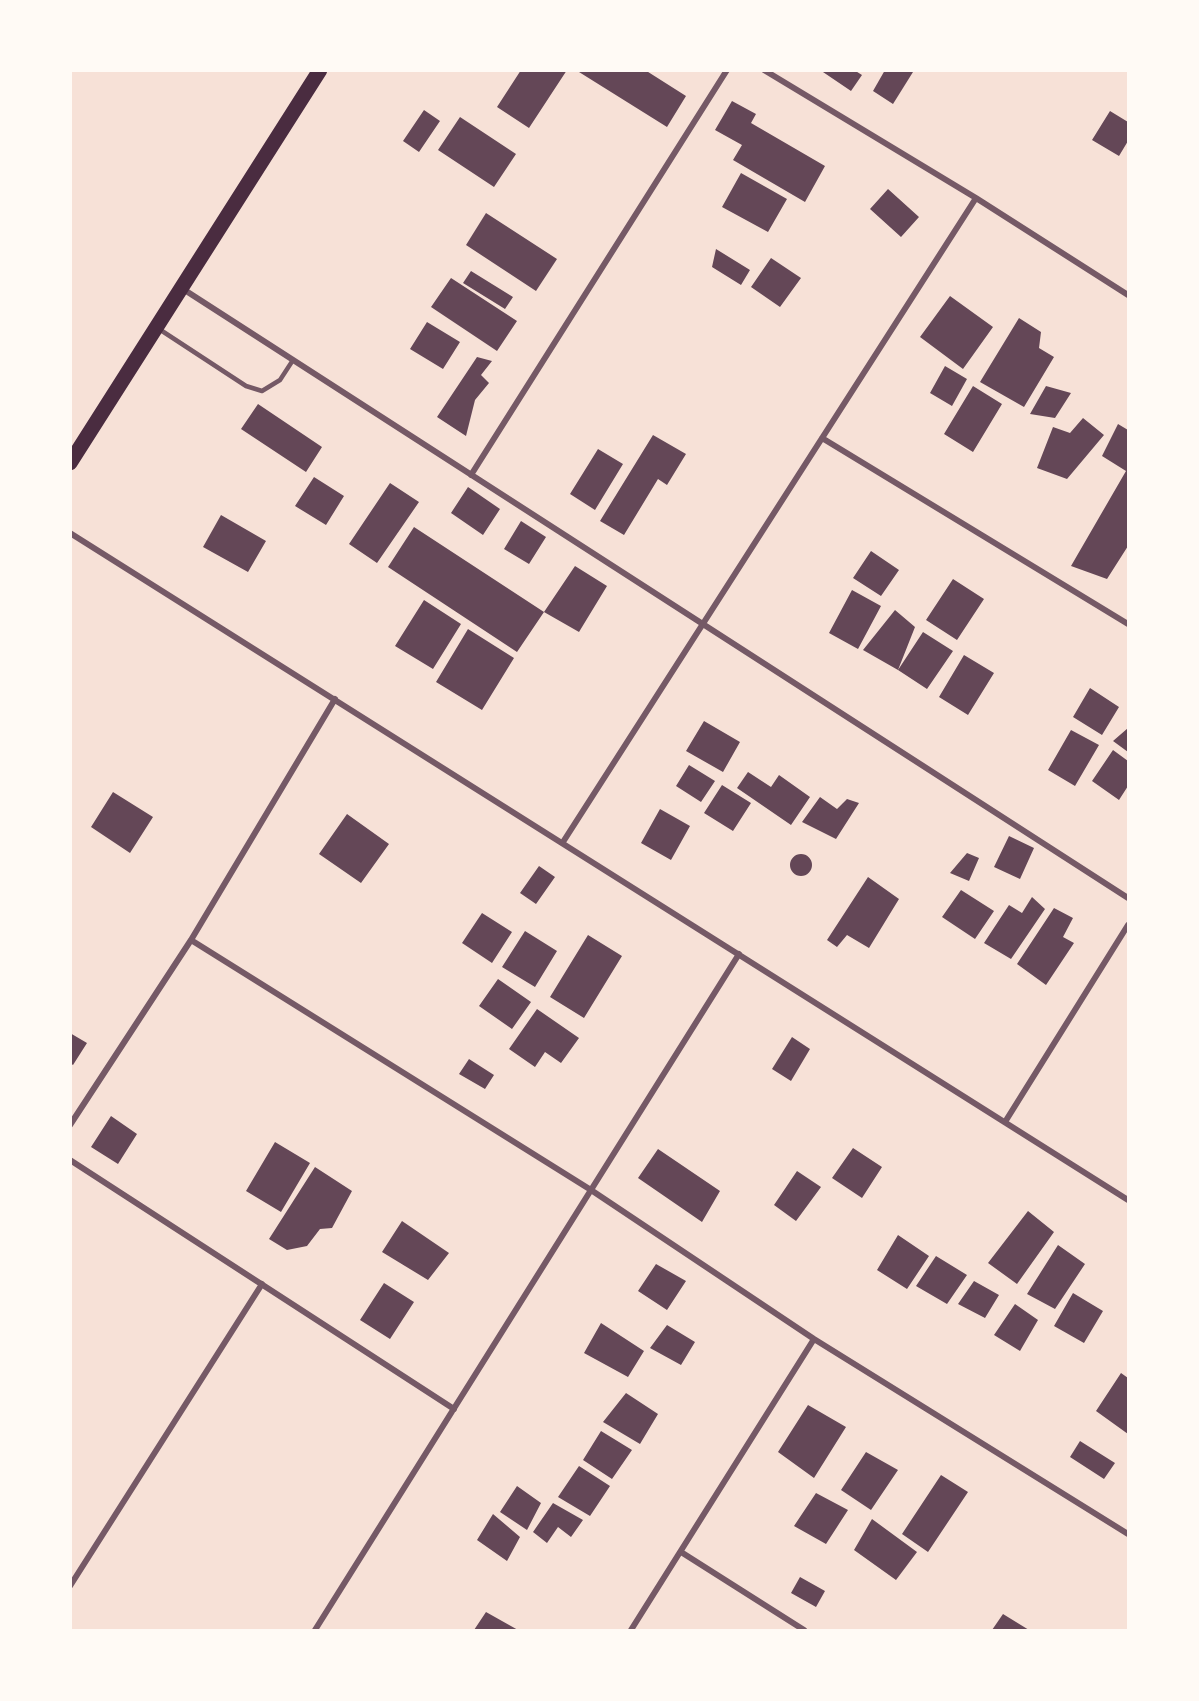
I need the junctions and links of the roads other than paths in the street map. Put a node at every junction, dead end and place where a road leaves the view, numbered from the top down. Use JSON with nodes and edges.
{"nodes":[{"id":1,"x":321,"y":70,"type":"edge"},
{"id":2,"x":727,"y":70,"type":"edge"},
{"id":3,"x":764,"y":70,"type":"edge"},
{"id":4,"x":976,"y":198,"type":"junction"},
{"id":5,"x":182,"y":289,"type":"junction"},
{"id":6,"x":1128,"y":295,"type":"edge"},
{"id":7,"x":157,"y":328,"type":"junction"},
{"id":8,"x":292,"y":360,"type":"junction"},
{"id":9,"x":822,"y":438,"type":"junction"},
{"id":10,"x":70,"y":463,"type":"edge"},
{"id":11,"x":471,"y":475,"type":"junction"},
{"id":12,"x":70,"y":533,"type":"edge"},
{"id":13,"x":703,"y":624,"type":"junction"},
{"id":14,"x":1128,"y":624,"type":"edge"},
{"id":15,"x":335,"y":699,"type":"junction"},
{"id":16,"x":563,"y":842,"type":"junction"},
{"id":17,"x":1128,"y":898,"type":"edge"},
{"id":18,"x":1128,"y":925,"type":"edge"},
{"id":19,"x":191,"y":940,"type":"junction"},
{"id":20,"x":739,"y":954,"type":"junction"},
{"id":21,"x":1005,"y":1122,"type":"junction"},
{"id":22,"x":70,"y":1125,"type":"edge"},
{"id":23,"x":70,"y":1160,"type":"edge"},
{"id":24,"x":591,"y":1190,"type":"junction"},
{"id":25,"x":1128,"y":1200,"type":"edge"},
{"id":26,"x":262,"y":1284,"type":"junction"},
{"id":27,"x":814,"y":1339,"type":"junction"},
{"id":28,"x":454,"y":1409,"type":"junction"},
{"id":29,"x":1128,"y":1534,"type":"edge"},
{"id":30,"x":681,"y":1552,"type":"junction"},
{"id":31,"x":70,"y":1586,"type":"edge"},
{"id":32,"x":315,"y":1630,"type":"edge"},
{"id":33,"x":631,"y":1630,"type":"edge"},
{"id":34,"x":804,"y":1630,"type":"edge"}],
"edges":[{"from":1,"to":5,"type":"main road"},
{"from":2,"to":11,"type":"street"},
{"from":3,"to":4,"type":"street"},
{"from":4,"to":6,"type":"street"},
{"from":4,"to":9,"type":"street"},
{"from":5,"to":7,"type":"main road"},
{"from":5,"to":8,"type":"street"},
{"from":7,"to":8,"type":"lane"},
{"from":7,"to":10,"type":"main road"},
{"from":8,"to":11,"type":"street"},
{"from":9,"to":13,"type":"street"},
{"from":9,"to":14,"type":"street"},
{"from":11,"to":13,"type":"street"},
{"from":12,"to":15,"type":"street"},
{"from":13,"to":16,"type":"street"},
{"from":13,"to":17,"type":"street"},
{"from":15,"to":16,"type":"street"},
{"from":15,"to":19,"type":"street"},
{"from":16,"to":20,"type":"street"},
{"from":18,"to":21,"type":"street"},
{"from":19,"to":22,"type":"street"},
{"from":19,"to":24,"type":"street"},
{"from":20,"to":21,"type":"street"},
{"from":20,"to":24,"type":"street"},
{"from":21,"to":25,"type":"street"},
{"from":23,"to":26,"type":"street"},
{"from":24,"to":27,"type":"street"},
{"from":24,"to":28,"type":"street"},
{"from":26,"to":28,"type":"street"},
{"from":26,"to":31,"type":"street"},
{"from":27,"to":29,"type":"street"},
{"from":27,"to":30,"type":"street"},
{"from":28,"to":32,"type":"street"},
{"from":30,"to":33,"type":"street"},
{"from":30,"to":34,"type":"street"}]}
